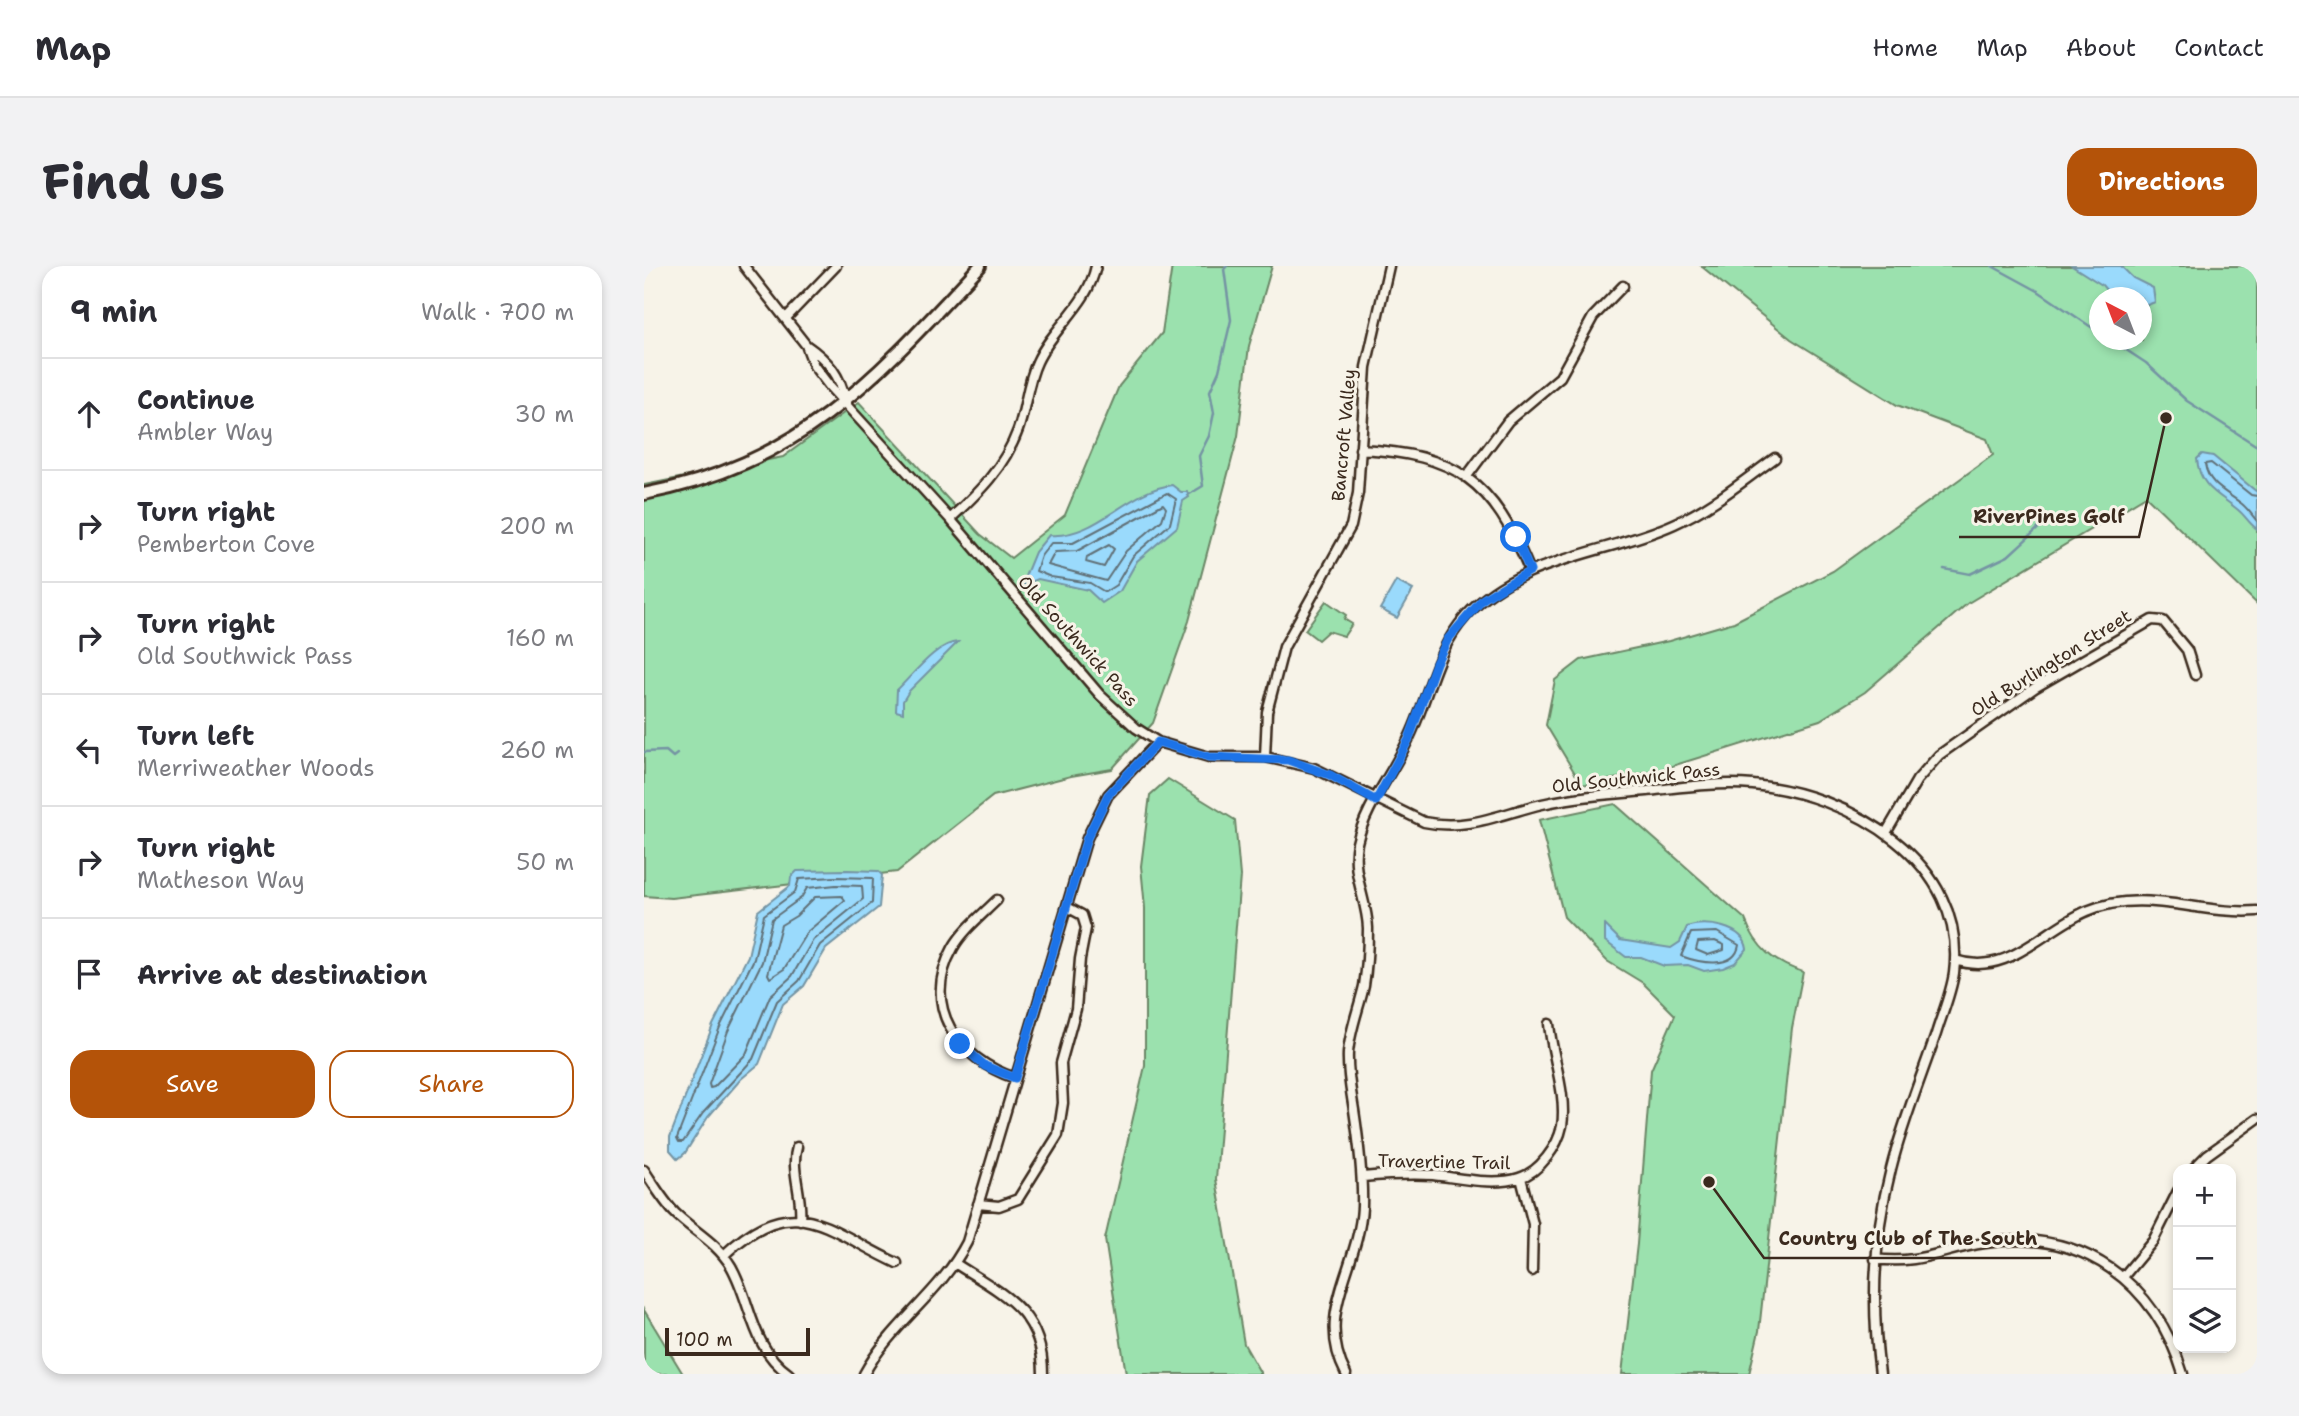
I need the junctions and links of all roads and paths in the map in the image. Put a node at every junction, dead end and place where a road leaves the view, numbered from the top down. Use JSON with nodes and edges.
{"nodes":[{"id":1,"x":744,"y":266,"type":"edge"},
{"id":2,"x":836,"y":266,"type":"edge"},
{"id":3,"x":980,"y":266,"type":"edge"},
{"id":4,"x":1096,"y":266,"type":"edge"},
{"id":5,"x":1389,"y":266,"type":"edge"},
{"id":6,"x":1623,"y":286,"type":"dead end"},
{"id":7,"x":786,"y":318,"type":"junction"},
{"id":8,"x":806,"y":345,"type":"junction"},
{"id":9,"x":846,"y":402,"type":"junction"},
{"id":10,"x":1360,"y":449,"type":"junction"},
{"id":11,"x":1775,"y":458,"type":"dead end"},
{"id":12,"x":1467,"y":477,"type":"junction"},
{"id":13,"x":644,"y":494,"type":"edge"},
{"id":14,"x":950,"y":519,"type":"junction"},
{"id":15,"x":1530,"y":571,"type":"junction"},
{"id":16,"x":2195,"y":675,"type":"dead end"},
{"id":17,"x":1158,"y":742,"type":"junction"},
{"id":18,"x":1265,"y":757,"type":"junction"},
{"id":19,"x":1376,"y":801,"type":"junction"},
{"id":20,"x":1886,"y":833,"type":"junction"},
{"id":21,"x":997,"y":900,"type":"dead end"},
{"id":22,"x":1067,"y":907,"type":"junction"},
{"id":23,"x":2257,"y":911,"type":"edge"},
{"id":24,"x":1955,"y":960,"type":"junction"},
{"id":25,"x":1549,"y":1024,"type":"dead end"},
{"id":26,"x":1015,"y":1078,"type":"junction"},
{"id":27,"x":2257,"y":1119,"type":"edge"},
{"id":28,"x":797,"y":1147,"type":"dead end"},
{"id":29,"x":2199,"y":1164,"type":"edge"},
{"id":30,"x":644,"y":1170,"type":"edge"},
{"id":31,"x":1363,"y":1177,"type":"junction"},
{"id":32,"x":1521,"y":1178,"type":"junction"},
{"id":33,"x":2173,"y":1201,"type":"edge"},
{"id":34,"x":978,"y":1204,"type":"junction"},
{"id":35,"x":800,"y":1220,"type":"junction"},
{"id":36,"x":724,"y":1255,"type":"junction"},
{"id":37,"x":1875,"y":1259,"type":"junction"},
{"id":38,"x":897,"y":1264,"type":"dead end"},
{"id":39,"x":956,"y":1264,"type":"junction"},
{"id":40,"x":1532,"y":1271,"type":"dead end"},
{"id":41,"x":2123,"y":1277,"type":"junction"},
{"id":42,"x":789,"y":1374,"type":"edge"},
{"id":43,"x":864,"y":1374,"type":"edge"},
{"id":44,"x":1043,"y":1374,"type":"edge"},
{"id":45,"x":1346,"y":1374,"type":"edge"},
{"id":46,"x":1880,"y":1374,"type":"edge"},
{"id":47,"x":2183,"y":1374,"type":"edge"}],
"edges":[{"from":1,"to":7,"type":"street"},
{"from":2,"to":7,"type":"street"},
{"from":3,"to":9,"type":"main road"},
{"from":4,"to":14,"type":"street"},
{"from":5,"to":10,"type":"street","name":"Bancroft Valley"},
{"from":6,"to":12,"type":"street"},
{"from":7,"to":8,"type":"street"},
{"from":8,"to":9,"type":"street","name":"Old Southwick Pass"},
{"from":8,"to":9,"type":"street"},
{"from":9,"to":13,"type":"main road"},
{"from":9,"to":14,"type":"street","name":"Old Southwick Pass"},
{"from":10,"to":12,"type":"street"},
{"from":10,"to":18,"type":"street","name":"Bancroft Valley"},
{"from":11,"to":15,"type":"street"},
{"from":12,"to":15,"type":"street"},
{"from":14,"to":17,"type":"street","name":"Old Southwick Pass"},
{"from":15,"to":19,"type":"street"},
{"from":16,"to":20,"type":"street","name":"Old Burlington Street"},
{"from":17,"to":18,"type":"street","name":"Old Southwick Pass"},
{"from":17,"to":22,"type":"street"},
{"from":18,"to":19,"type":"street","name":"Old Southwick Pass"},
{"from":19,"to":20,"type":"street","name":"Old Southwick Pass"},
{"from":19,"to":31,"type":"street"},
{"from":20,"to":24,"type":"street","name":"Old Southwick Pass"},
{"from":21,"to":26,"type":"street"},
{"from":22,"to":26,"type":"street"},
{"from":22,"to":34,"type":"street"},
{"from":23,"to":24,"type":"street"},
{"from":24,"to":37,"type":"street","name":"Old Southwick Pass"},
{"from":25,"to":32,"type":"street","name":"Travertine Trail"},
{"from":26,"to":34,"type":"street"},
{"from":27,"to":29,"type":"street"},
{"from":28,"to":35,"type":"street"},
{"from":30,"to":36,"type":"street"},
{"from":31,"to":32,"type":"street","name":"Travertine Trail"},
{"from":31,"to":45,"type":"street"},
{"from":32,"to":40,"type":"street"},
{"from":33,"to":41,"type":"street"},
{"from":34,"to":39,"type":"street"},
{"from":35,"to":36,"type":"street"},
{"from":35,"to":38,"type":"street"},
{"from":36,"to":42,"type":"street"},
{"from":37,"to":41,"type":"street"},
{"from":37,"to":46,"type":"street","name":"Old Southwick Pass"},
{"from":39,"to":43,"type":"street"},
{"from":39,"to":44,"type":"street"},
{"from":41,"to":47,"type":"street"}]}
